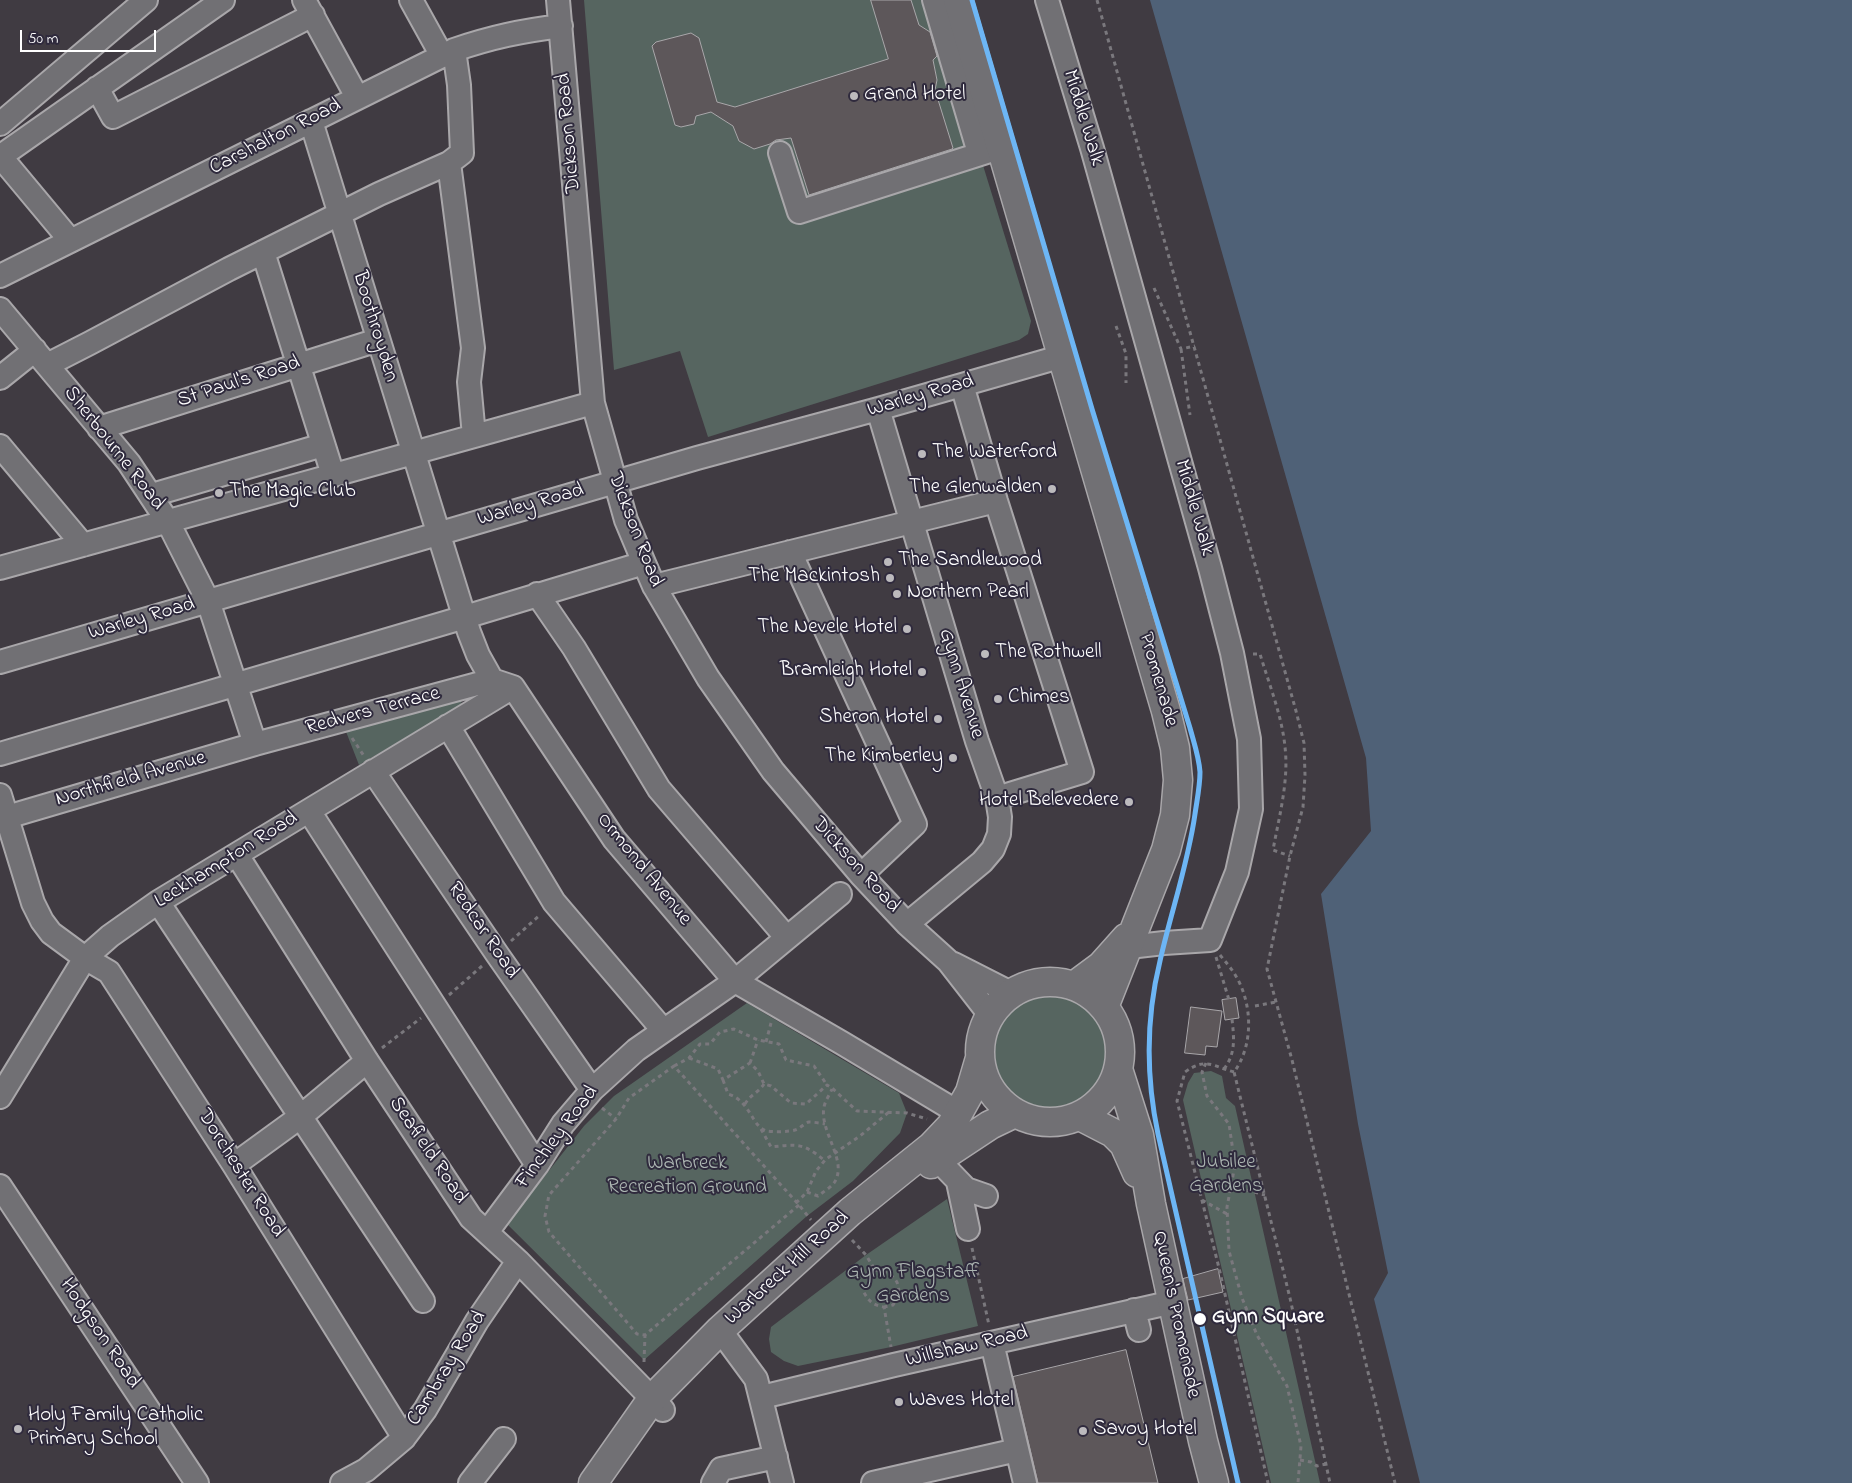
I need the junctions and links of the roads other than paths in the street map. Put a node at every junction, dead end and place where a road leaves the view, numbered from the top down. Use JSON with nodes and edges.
{"nodes":[{"id":1,"x":146,"y":0,"type":"edge"},
{"id":2,"x":223,"y":0,"type":"edge"},
{"id":3,"x":411,"y":0,"type":"edge"},
{"id":4,"x":558,"y":0,"type":"edge"},
{"id":5,"x":934,"y":0,"type":"edge"},
{"id":6,"x":958,"y":0,"type":"edge"},
{"id":7,"x":1047,"y":0,"type":"edge"},
{"id":8,"x":308,"y":8,"type":"edge"},
{"id":9,"x":560,"y":26,"type":"junction"},
{"id":10,"x":448,"y":53,"type":"junction"},
{"id":11,"x":97,"y":88,"type":"junction"},
{"id":12,"x":357,"y":98,"type":"junction"},
{"id":13,"x":310,"y":121,"type":"junction"},
{"id":14,"x":0,"y":124,"type":"edge"},
{"id":15,"x":991,"y":150,"type":"junction"},
{"id":16,"x":780,"y":153,"type":"dead end"},
{"id":17,"x":0,"y":156,"type":"edge"},
{"id":18,"x":449,"y":163,"type":"junction"},
{"id":19,"x":339,"y":214,"type":"junction"},
{"id":20,"x":70,"y":240,"type":"junction"},
{"id":21,"x":263,"y":252,"type":"junction"},
{"id":22,"x":0,"y":276,"type":"edge"},
{"id":23,"x":0,"y":309,"type":"edge"},
{"id":24,"x":378,"y":340,"type":"junction"},
{"id":25,"x":1064,"y":356,"type":"junction"},
{"id":26,"x":41,"y":357,"type":"junction"},
{"id":27,"x":298,"y":364,"type":"junction"},
{"id":28,"x":0,"y":378,"type":"edge"},
{"id":29,"x":962,"y":385,"type":"junction"},
{"id":30,"x":593,"y":403,"type":"junction"},
{"id":31,"x":878,"y":409,"type":"junction"},
{"id":32,"x":99,"y":428,"type":"junction"},
{"id":33,"x":474,"y":436,"type":"junction"},
{"id":34,"x":323,"y":445,"type":"junction"},
{"id":35,"x":0,"y":446,"type":"edge"},
{"id":36,"x":413,"y":453,"type":"junction"},
{"id":37,"x":333,"y":475,"type":"junction"},
{"id":38,"x":614,"y":483,"type":"junction"},
{"id":39,"x":152,"y":495,"type":"junction"},
{"id":40,"x":996,"y":501,"type":"junction"},
{"id":41,"x":168,"y":522,"type":"junction"},
{"id":42,"x":911,"y":523,"type":"junction"},
{"id":43,"x":437,"y":532,"type":"junction"},
{"id":44,"x":83,"y":545,"type":"junction"},
{"id":45,"x":790,"y":552,"type":"junction"},
{"id":46,"x":644,"y":563,"type":"junction"},
{"id":47,"x":0,"y":568,"type":"edge"},
{"id":48,"x":654,"y":586,"type":"junction"},
{"id":49,"x":537,"y":594,"type":"junction"},
{"id":50,"x":208,"y":601,"type":"junction"},
{"id":51,"x":465,"y":617,"type":"junction"},
{"id":52,"x":0,"y":662,"type":"edge"},
{"id":53,"x":502,"y":683,"type":"junction"},
{"id":54,"x":236,"y":685,"type":"junction"},
{"id":55,"x":448,"y":726,"type":"junction"},
{"id":56,"x":255,"y":744,"type":"junction"},
{"id":57,"x":0,"y":754,"type":"edge"},
{"id":58,"x":373,"y":771,"type":"junction"},
{"id":59,"x":0,"y":795,"type":"edge"},
{"id":60,"x":997,"y":798,"type":"junction"},
{"id":61,"x":309,"y":811,"type":"junction"},
{"id":62,"x":6,"y":817,"type":"junction"},
{"id":63,"x":237,"y":855,"type":"junction"},
{"id":64,"x":861,"y":874,"type":"junction"},
{"id":65,"x":840,"y":894,"type":"dead end"},
{"id":66,"x":158,"y":902,"type":"junction"},
{"id":67,"x":907,"y":924,"type":"junction"},
{"id":68,"x":1132,"y":937,"type":"junction"},
{"id":69,"x":787,"y":938,"type":"junction"},
{"id":70,"x":85,"y":958,"type":"junction"},
{"id":71,"x":948,"y":961,"type":"junction"},
{"id":72,"x":735,"y":982,"type":"junction"},
{"id":73,"x":1074,"y":986,"type":"junction"},
{"id":74,"x":1012,"y":993,"type":"junction"},
{"id":75,"x":1104,"y":1007,"type":"junction"},
{"id":76,"x":990,"y":1014,"type":"junction"},
{"id":77,"x":663,"y":1030,"type":"junction"},
{"id":78,"x":980,"y":1058,"type":"junction"},
{"id":79,"x":367,"y":1061,"type":"junction"},
{"id":80,"x":1118,"y":1069,"type":"junction"},
{"id":81,"x":0,"y":1097,"type":"edge"},
{"id":82,"x":597,"y":1099,"type":"junction"},
{"id":83,"x":959,"y":1113,"type":"junction"},
{"id":84,"x":1015,"y":1113,"type":"junction"},
{"id":85,"x":1080,"y":1116,"type":"junction"},
{"id":86,"x":300,"y":1117,"type":"junction"},
{"id":87,"x":937,"y":1159,"type":"junction"},
{"id":88,"x":234,"y":1165,"type":"junction"},
{"id":89,"x":537,"y":1165,"type":"junction"},
{"id":90,"x":958,"y":1182,"type":"junction"},
{"id":91,"x":0,"y":1186,"type":"edge"},
{"id":92,"x":986,"y":1196,"type":"dead end"},
{"id":93,"x":1151,"y":1204,"type":"junction"},
{"id":94,"x":968,"y":1229,"type":"road end"},
{"id":95,"x":487,"y":1232,"type":"junction"},
{"id":96,"x":518,"y":1261,"type":"junction"},
{"id":97,"x":423,"y":1301,"type":"dead end"},
{"id":98,"x":1173,"y":1302,"type":"junction"},
{"id":99,"x":725,"y":1336,"type":"junction"},
{"id":100,"x":992,"y":1343,"type":"junction"},
{"id":101,"x":762,"y":1397,"type":"junction"},
{"id":102,"x":657,"y":1404,"type":"junction"},
{"id":103,"x":404,"y":1438,"type":"junction"},
{"id":104,"x":504,"y":1439,"type":"dead end"},
{"id":105,"x":1017,"y":1450,"type":"junction"},
{"id":106,"x":776,"y":1457,"type":"junction"},
{"id":107,"x":197,"y":1483,"type":"edge"},
{"id":108,"x":342,"y":1483,"type":"edge"},
{"id":109,"x":470,"y":1483,"type":"edge"},
{"id":110,"x":592,"y":1483,"type":"edge"},
{"id":111,"x":612,"y":1483,"type":"edge"},
{"id":112,"x":713,"y":1483,"type":"edge"},
{"id":113,"x":782,"y":1483,"type":"edge"},
{"id":114,"x":873,"y":1483,"type":"edge"},
{"id":115,"x":1024,"y":1483,"type":"edge"},
{"id":116,"x":1214,"y":1483,"type":"edge"}],
"edges":[{"from":1,"to":14,"type":"street"},
{"from":2,"to":11,"type":"street"},
{"from":3,"to":10,"type":"street"},
{"from":4,"to":9,"type":"street","name":"Dickson Road"},
{"from":5,"to":15,"type":"street"},
{"from":6,"to":15,"type":"main road","name":"Promenade"},
{"from":7,"to":68,"type":"street","name":"Middle Walk"},
{"from":8,"to":11,"type":"street"},
{"from":8,"to":12,"type":"street"},
{"from":9,"to":10,"type":"street","name":"Carshalton Road"},
{"from":9,"to":30,"type":"street","name":"Dickson Road"},
{"from":10,"to":12,"type":"street","name":"Carshalton Road"},
{"from":10,"to":18,"type":"street"},
{"from":11,"to":17,"type":"street"},
{"from":12,"to":13,"type":"street","name":"Carshalton Road"},
{"from":13,"to":19,"type":"street","name":"Boothroyden"},
{"from":13,"to":20,"type":"street","name":"Carshalton Road"},
{"from":15,"to":16,"type":"street"},
{"from":15,"to":25,"type":"main road","name":"Promenade"},
{"from":17,"to":20,"type":"street"},
{"from":18,"to":19,"type":"street"},
{"from":18,"to":33,"type":"street"},
{"from":19,"to":21,"type":"street"},
{"from":19,"to":24,"type":"street","name":"Boothroyden"},
{"from":20,"to":22,"type":"street","name":"Carshalton Road"},
{"from":21,"to":26,"type":"street"},
{"from":21,"to":27,"type":"street"},
{"from":23,"to":26,"type":"street","name":"Sherbourne Road"},
{"from":24,"to":27,"type":"street","name":"St Paul's Road"},
{"from":24,"to":36,"type":"street","name":"Boothroyden"},
{"from":25,"to":29,"type":"street","name":"Warley Road"},
{"from":25,"to":68,"type":"main road","name":"Promenade"},
{"from":26,"to":28,"type":"street"},
{"from":26,"to":32,"type":"street","name":"Sherbourne Road"},
{"from":27,"to":32,"type":"street","name":"St Paul's Road"},
{"from":27,"to":34,"type":"street"},
{"from":29,"to":31,"type":"street","name":"Warley Road"},
{"from":29,"to":40,"type":"street"},
{"from":30,"to":33,"type":"street"},
{"from":30,"to":38,"type":"street","name":"Dickson Road"},
{"from":31,"to":38,"type":"street","name":"Warley Road"},
{"from":31,"to":42,"type":"street","name":"Gynn Avenue"},
{"from":32,"to":39,"type":"street","name":"Sherbourne Road"},
{"from":33,"to":36,"type":"street"},
{"from":34,"to":37,"type":"street"},
{"from":34,"to":39,"type":"street"},
{"from":35,"to":44,"type":"street"},
{"from":36,"to":37,"type":"street"},
{"from":36,"to":43,"type":"street","name":"Boothroyden"},
{"from":37,"to":41,"type":"street"},
{"from":38,"to":43,"type":"street","name":"Warley Road"},
{"from":38,"to":46,"type":"street","name":"Dickson Road"},
{"from":39,"to":41,"type":"street","name":"Sherbourne Road"},
{"from":40,"to":42,"type":"street"},
{"from":40,"to":60,"type":"street"},
{"from":41,"to":44,"type":"street"},
{"from":41,"to":50,"type":"street","name":"Sherbourne Road"},
{"from":42,"to":45,"type":"street"},
{"from":42,"to":60,"type":"street","name":"Gynn Avenue"},
{"from":43,"to":50,"type":"street","name":"Warley Road"},
{"from":43,"to":51,"type":"street","name":"Ormond Avenue"},
{"from":44,"to":47,"type":"street"},
{"from":45,"to":48,"type":"street"},
{"from":45,"to":64,"type":"street"},
{"from":46,"to":48,"type":"street","name":"Dickson Road"},
{"from":46,"to":49,"type":"street"},
{"from":48,"to":64,"type":"street","name":"Dickson Road"},
{"from":49,"to":51,"type":"street"},
{"from":49,"to":69,"type":"street"},
{"from":50,"to":52,"type":"street","name":"Warley Road"},
{"from":50,"to":54,"type":"street","name":"Sherbourne Road"},
{"from":51,"to":53,"type":"street","name":"Ormond Avenue"},
{"from":51,"to":54,"type":"street"},
{"from":53,"to":55,"type":"street","name":"Leckhampton Road"},
{"from":53,"to":56,"type":"street","name":"Redvers Terrace"},
{"from":53,"to":72,"type":"street","name":"Ormond Avenue"},
{"from":54,"to":56,"type":"street","name":"Sherbourne Road"},
{"from":54,"to":57,"type":"street"},
{"from":55,"to":58,"type":"street","name":"Leckhampton Road"},
{"from":55,"to":77,"type":"street"},
{"from":56,"to":62,"type":"street","name":"Northfield Avenue"},
{"from":58,"to":61,"type":"street","name":"Leckhampton Road"},
{"from":58,"to":82,"type":"street","name":"Redcar Road"},
{"from":59,"to":62,"type":"street"},
{"from":60,"to":67,"type":"street","name":"Gynn Avenue"},
{"from":61,"to":63,"type":"street","name":"Leckhampton Road"},
{"from":61,"to":89,"type":"street"},
{"from":62,"to":70,"type":"street","name":"Dorchester Road"},
{"from":63,"to":66,"type":"street","name":"Leckhampton Road"},
{"from":63,"to":79,"type":"street","name":"Seafield Road"},
{"from":64,"to":67,"type":"street","name":"Dickson Road"},
{"from":65,"to":69,"type":"street","name":"Finchley Road"},
{"from":66,"to":70,"type":"street","name":"Leckhampton Road"},
{"from":66,"to":86,"type":"street"},
{"from":67,"to":71,"type":"street","name":"Dickson Road"},
{"from":68,"to":73,"type":"main road","name":"Promenade"},
{"from":68,"to":75,"type":"main road","name":"Promenade"},
{"from":69,"to":72,"type":"street","name":"Finchley Road"},
{"from":70,"to":81,"type":"street","name":"Leckhampton Road"},
{"from":70,"to":88,"type":"street","name":"Dorchester Road"},
{"from":71,"to":74,"type":"street","name":"Dickson Road"},
{"from":71,"to":76,"type":"street","name":"Dickson Road"},
{"from":72,"to":77,"type":"street","name":"Finchley Road"},
{"from":72,"to":83,"type":"street","name":"Ormond Avenue"},
{"from":73,"to":74,"type":"main road"},
{"from":73,"to":75,"type":"main road"},
{"from":74,"to":76,"type":"main road"},
{"from":75,"to":80,"type":"main road"},
{"from":76,"to":78,"type":"main road"},
{"from":77,"to":82,"type":"street","name":"Finchley Road"},
{"from":78,"to":83,"type":"main road","name":"Warbreck Hill Road"},
{"from":78,"to":84,"type":"main road"},
{"from":79,"to":86,"type":"street"},
{"from":79,"to":95,"type":"street","name":"Seafield Road"},
{"from":80,"to":85,"type":"main road"},
{"from":80,"to":93,"type":"main road","name":"Queen's Promenade"},
{"from":82,"to":89,"type":"street","name":"Finchley Road"},
{"from":83,"to":99,"type":"main road","name":"Warbreck Hill Road"},
{"from":84,"to":85,"type":"main road"},
{"from":84,"to":87,"type":"main road","name":"Warbreck Hill Road"},
{"from":85,"to":93,"type":"main road","name":"Queen's Promenade"},
{"from":86,"to":88,"type":"street"},
{"from":86,"to":97,"type":"street"},
{"from":87,"to":90,"type":"street"},
{"from":87,"to":99,"type":"main road","name":"Warbreck Hill Road"},
{"from":88,"to":103,"type":"street","name":"Dorchester Road"},
{"from":89,"to":95,"type":"street","name":"Finchley Road"},
{"from":90,"to":92,"type":"street"},
{"from":90,"to":94,"type":"street"},
{"from":91,"to":107,"type":"street","name":"Hodgson Road"},
{"from":93,"to":98,"type":"main road","name":"Queen's Promenade"},
{"from":95,"to":96,"type":"street","name":"Seafield Road"},
{"from":96,"to":102,"type":"street","name":"Seafield Road"},
{"from":96,"to":103,"type":"street","name":"Cambray Road"},
{"from":98,"to":100,"type":"street","name":"Willshaw Road"},
{"from":98,"to":116,"type":"main road","name":"Queen's Promenade"},
{"from":99,"to":101,"type":"street"},
{"from":99,"to":102,"type":"main road","name":"Warbreck Hill Road"},
{"from":100,"to":101,"type":"street","name":"Willshaw Road"},
{"from":100,"to":105,"type":"street"},
{"from":101,"to":106,"type":"street"},
{"from":102,"to":110,"type":"main road","name":"Warbreck Hill Road"},
{"from":102,"to":111,"type":"main road","name":"Warbreck Hill Road"},
{"from":103,"to":108,"type":"street","name":"Cambray Road"},
{"from":104,"to":109,"type":"street"},
{"from":105,"to":114,"type":"street"},
{"from":105,"to":115,"type":"street"},
{"from":106,"to":112,"type":"street"},
{"from":106,"to":113,"type":"street"}]}
